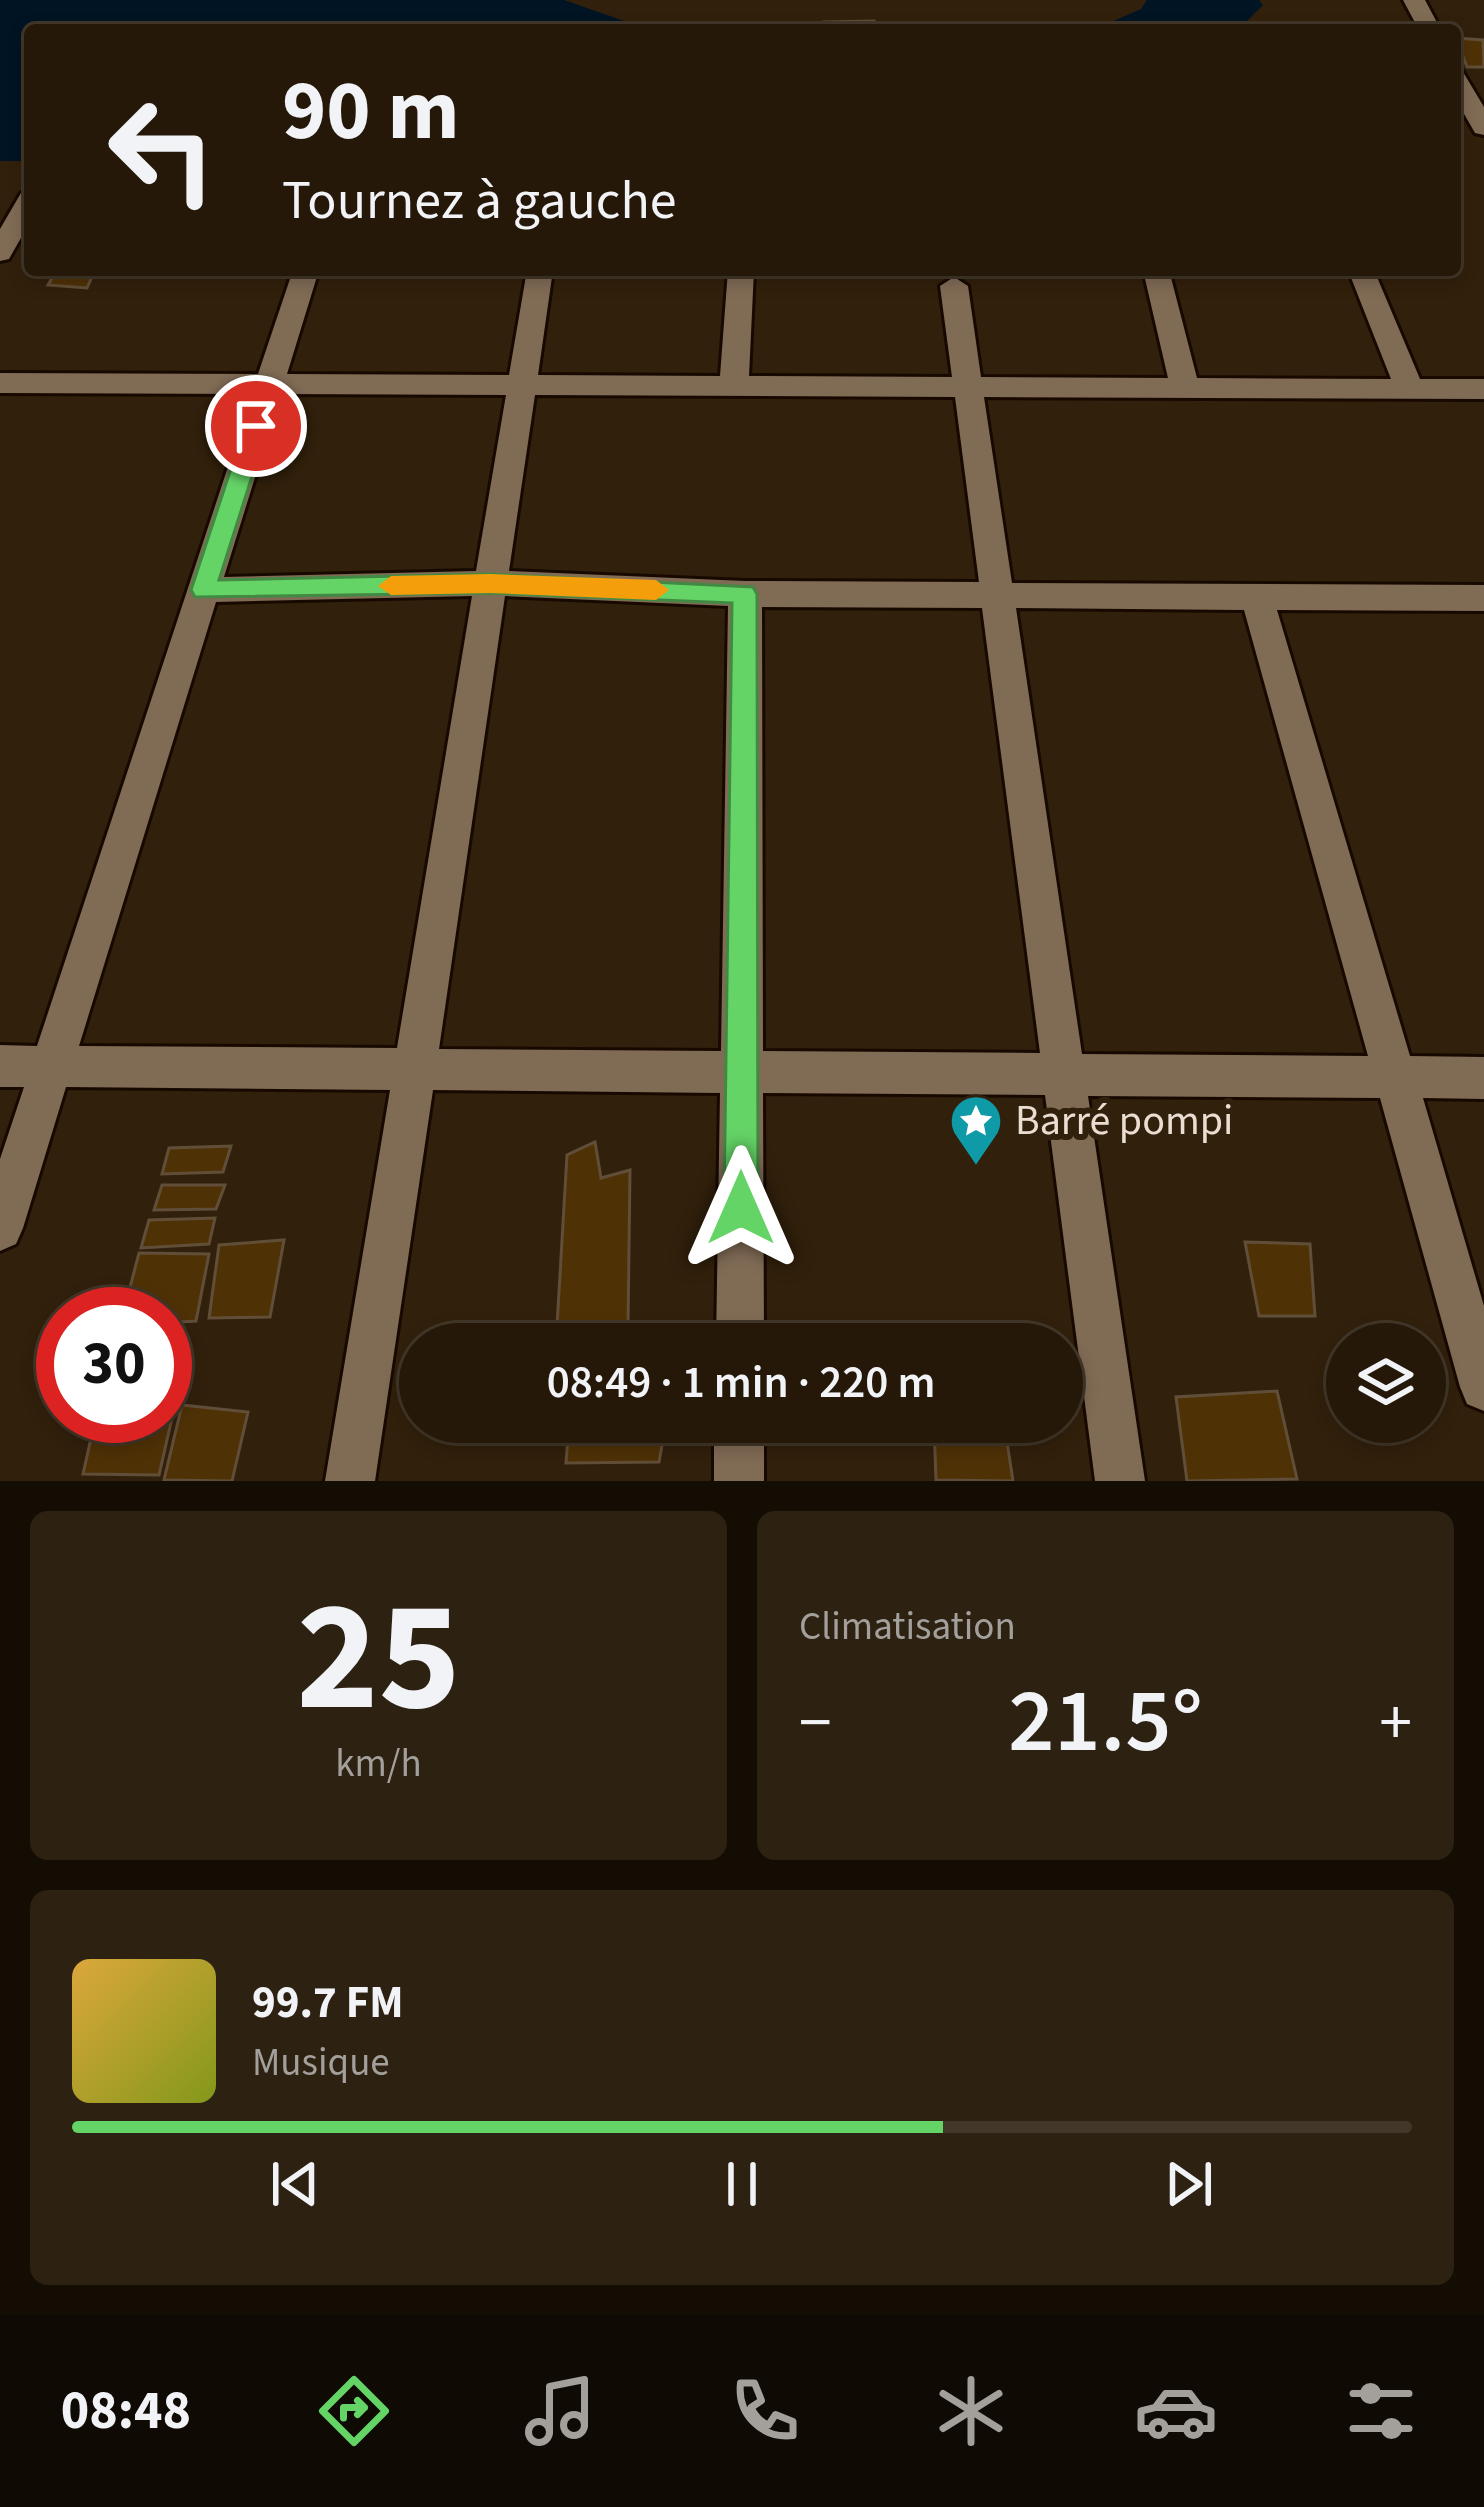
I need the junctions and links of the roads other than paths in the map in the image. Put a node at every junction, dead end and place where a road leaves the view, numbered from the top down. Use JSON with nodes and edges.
{"nodes":[{"id":1,"x":1465,"y":94,"type":"edge"},
{"id":2,"x":1484,"y":128,"type":"edge"},
{"id":3,"x":24,"y":209,"type":"edge"},
{"id":4,"x":0,"y":253,"type":"edge"},
{"id":5,"x":304,"y":276,"type":"edge"},
{"id":6,"x":539,"y":276,"type":"edge"},
{"id":7,"x":741,"y":276,"type":"edge"},
{"id":8,"x":1157,"y":276,"type":"edge"},
{"id":9,"x":1363,"y":276,"type":"edge"},
{"id":10,"x":954,"y":286,"type":"dead end"},
{"id":11,"x":0,"y":383,"type":"edge"},
{"id":12,"x":269,"y":385,"type":"junction"},
{"id":13,"x":522,"y":386,"type":"junction"},
{"id":14,"x":734,"y":386,"type":"junction"},
{"id":15,"x":968,"y":387,"type":"junction"},
{"id":16,"x":1185,"y":388,"type":"junction"},
{"id":17,"x":1410,"y":389,"type":"junction"},
{"id":18,"x":1484,"y":389,"type":"edge"},
{"id":19,"x":490,"y":583,"type":"junction"},
{"id":20,"x":204,"y":590,"type":"junction"},
{"id":21,"x":745,"y":594,"type":"junction"},
{"id":22,"x":997,"y":595,"type":"junction"},
{"id":23,"x":1257,"y":597,"type":"junction"},
{"id":24,"x":1484,"y":598,"type":"edge"},
{"id":25,"x":0,"y":1066,"type":"edge"},
{"id":26,"x":52,"y":1067,"type":"junction"},
{"id":27,"x":414,"y":1069,"type":"junction"},
{"id":28,"x":742,"y":1071,"type":"junction"},
{"id":29,"x":1064,"y":1075,"type":"junction"},
{"id":30,"x":1395,"y":1077,"type":"junction"},
{"id":31,"x":1484,"y":1078,"type":"edge"},
{"id":32,"x":0,"y":1228,"type":"edge"},
{"id":33,"x":740,"y":1323,"type":"edge"},
{"id":34,"x":1484,"y":1387,"type":"edge"},
{"id":35,"x":740,"y":1443,"type":"edge"},
{"id":36,"x":350,"y":1481,"type":"edge"},
{"id":37,"x":739,"y":1481,"type":"edge"},
{"id":38,"x":1120,"y":1481,"type":"edge"}],
"edges":[{"from":1,"to":2,"type":"street"},
{"from":3,"to":4,"type":"street"},
{"from":5,"to":12,"type":"street"},
{"from":6,"to":13,"type":"street"},
{"from":7,"to":14,"type":"street"},
{"from":8,"to":16,"type":"street"},
{"from":9,"to":17,"type":"street"},
{"from":10,"to":15,"type":"street"},
{"from":11,"to":12,"type":"street"},
{"from":12,"to":13,"type":"street"},
{"from":12,"to":20,"type":"street"},
{"from":13,"to":14,"type":"street"},
{"from":13,"to":19,"type":"street"},
{"from":14,"to":15,"type":"street"},
{"from":15,"to":16,"type":"street"},
{"from":15,"to":22,"type":"street"},
{"from":16,"to":17,"type":"street"},
{"from":17,"to":18,"type":"street"},
{"from":19,"to":20,"type":"street"},
{"from":19,"to":21,"type":"street"},
{"from":19,"to":27,"type":"street"},
{"from":20,"to":26,"type":"street"},
{"from":21,"to":22,"type":"street"},
{"from":21,"to":28,"type":"street"},
{"from":22,"to":23,"type":"street"},
{"from":22,"to":29,"type":"street"},
{"from":23,"to":24,"type":"street"},
{"from":23,"to":30,"type":"street"},
{"from":25,"to":26,"type":"street"},
{"from":26,"to":27,"type":"street"},
{"from":26,"to":32,"type":"street"},
{"from":27,"to":28,"type":"street"},
{"from":27,"to":36,"type":"street"},
{"from":28,"to":29,"type":"street"},
{"from":28,"to":33,"type":"street"},
{"from":29,"to":30,"type":"street"},
{"from":29,"to":38,"type":"street"},
{"from":30,"to":31,"type":"street"},
{"from":30,"to":34,"type":"street"},
{"from":35,"to":37,"type":"street"}]}
